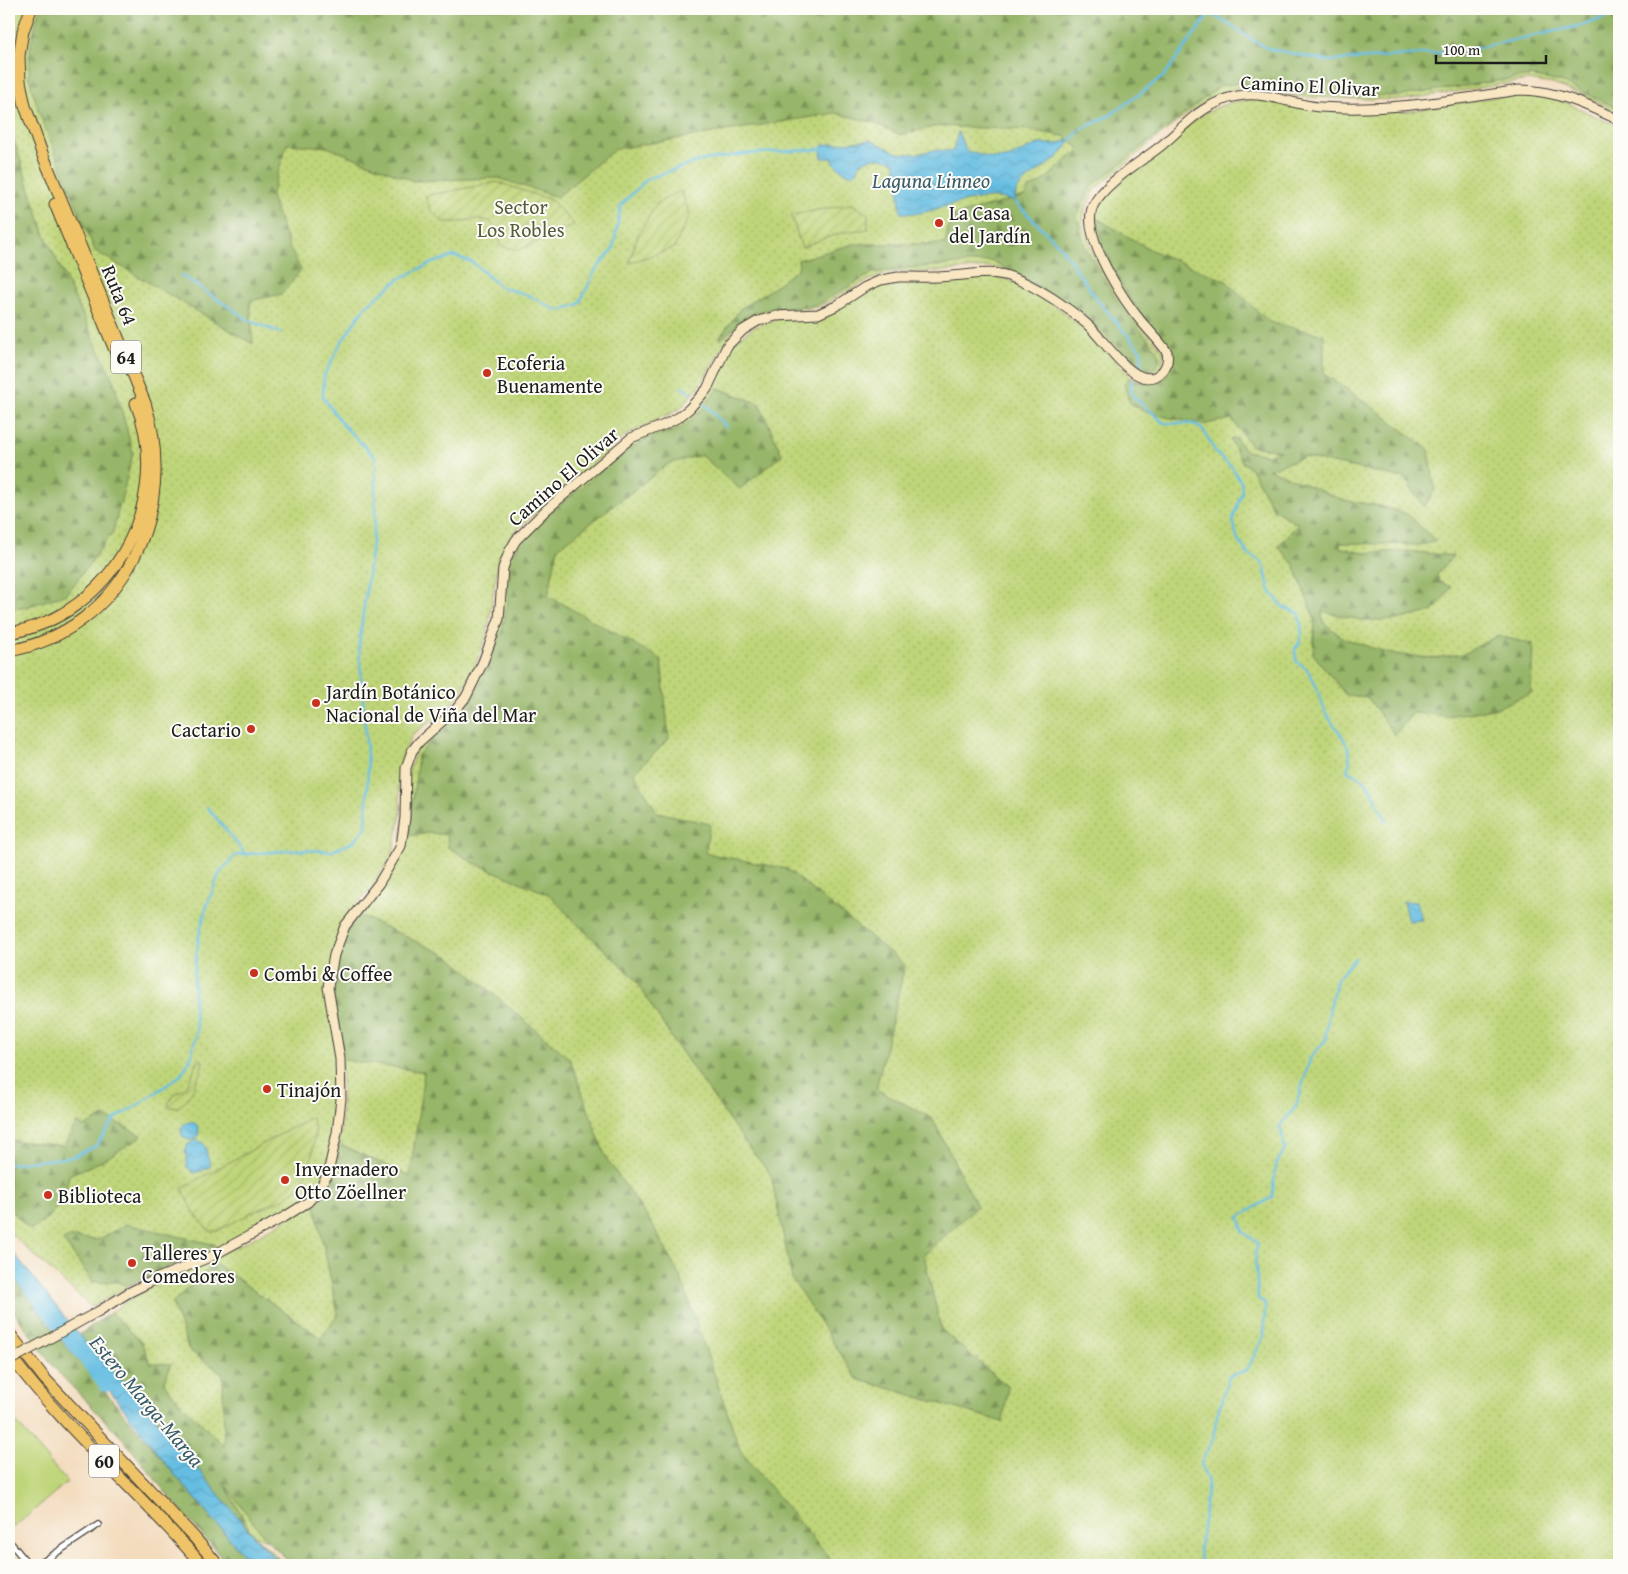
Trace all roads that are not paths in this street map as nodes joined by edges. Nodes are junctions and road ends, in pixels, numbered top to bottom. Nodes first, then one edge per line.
1 (23, 9) edge
2 (31, 9) edge
3 (1619, 120) edge
4 (9, 633) edge
5 (9, 651) edge
6 (9, 1333) edge
7 (9, 1354) edge
8 (9, 1361) edge
9 (98, 1525) dead end
10 (9, 1541) edge
11 (29, 1565) edge
12 (38, 1565) edge
13 (202, 1565) edge
14 (218, 1565) edge

1 - 4 highway, Ruta 64 / 64
2 - 5 highway, Ruta 64 / 64
3 - 8 main road, Camino El Olivar, bridge
6 - 14 highway, 60
7 - 13 highway, 60
9 - 12 street
10 - 11 street

